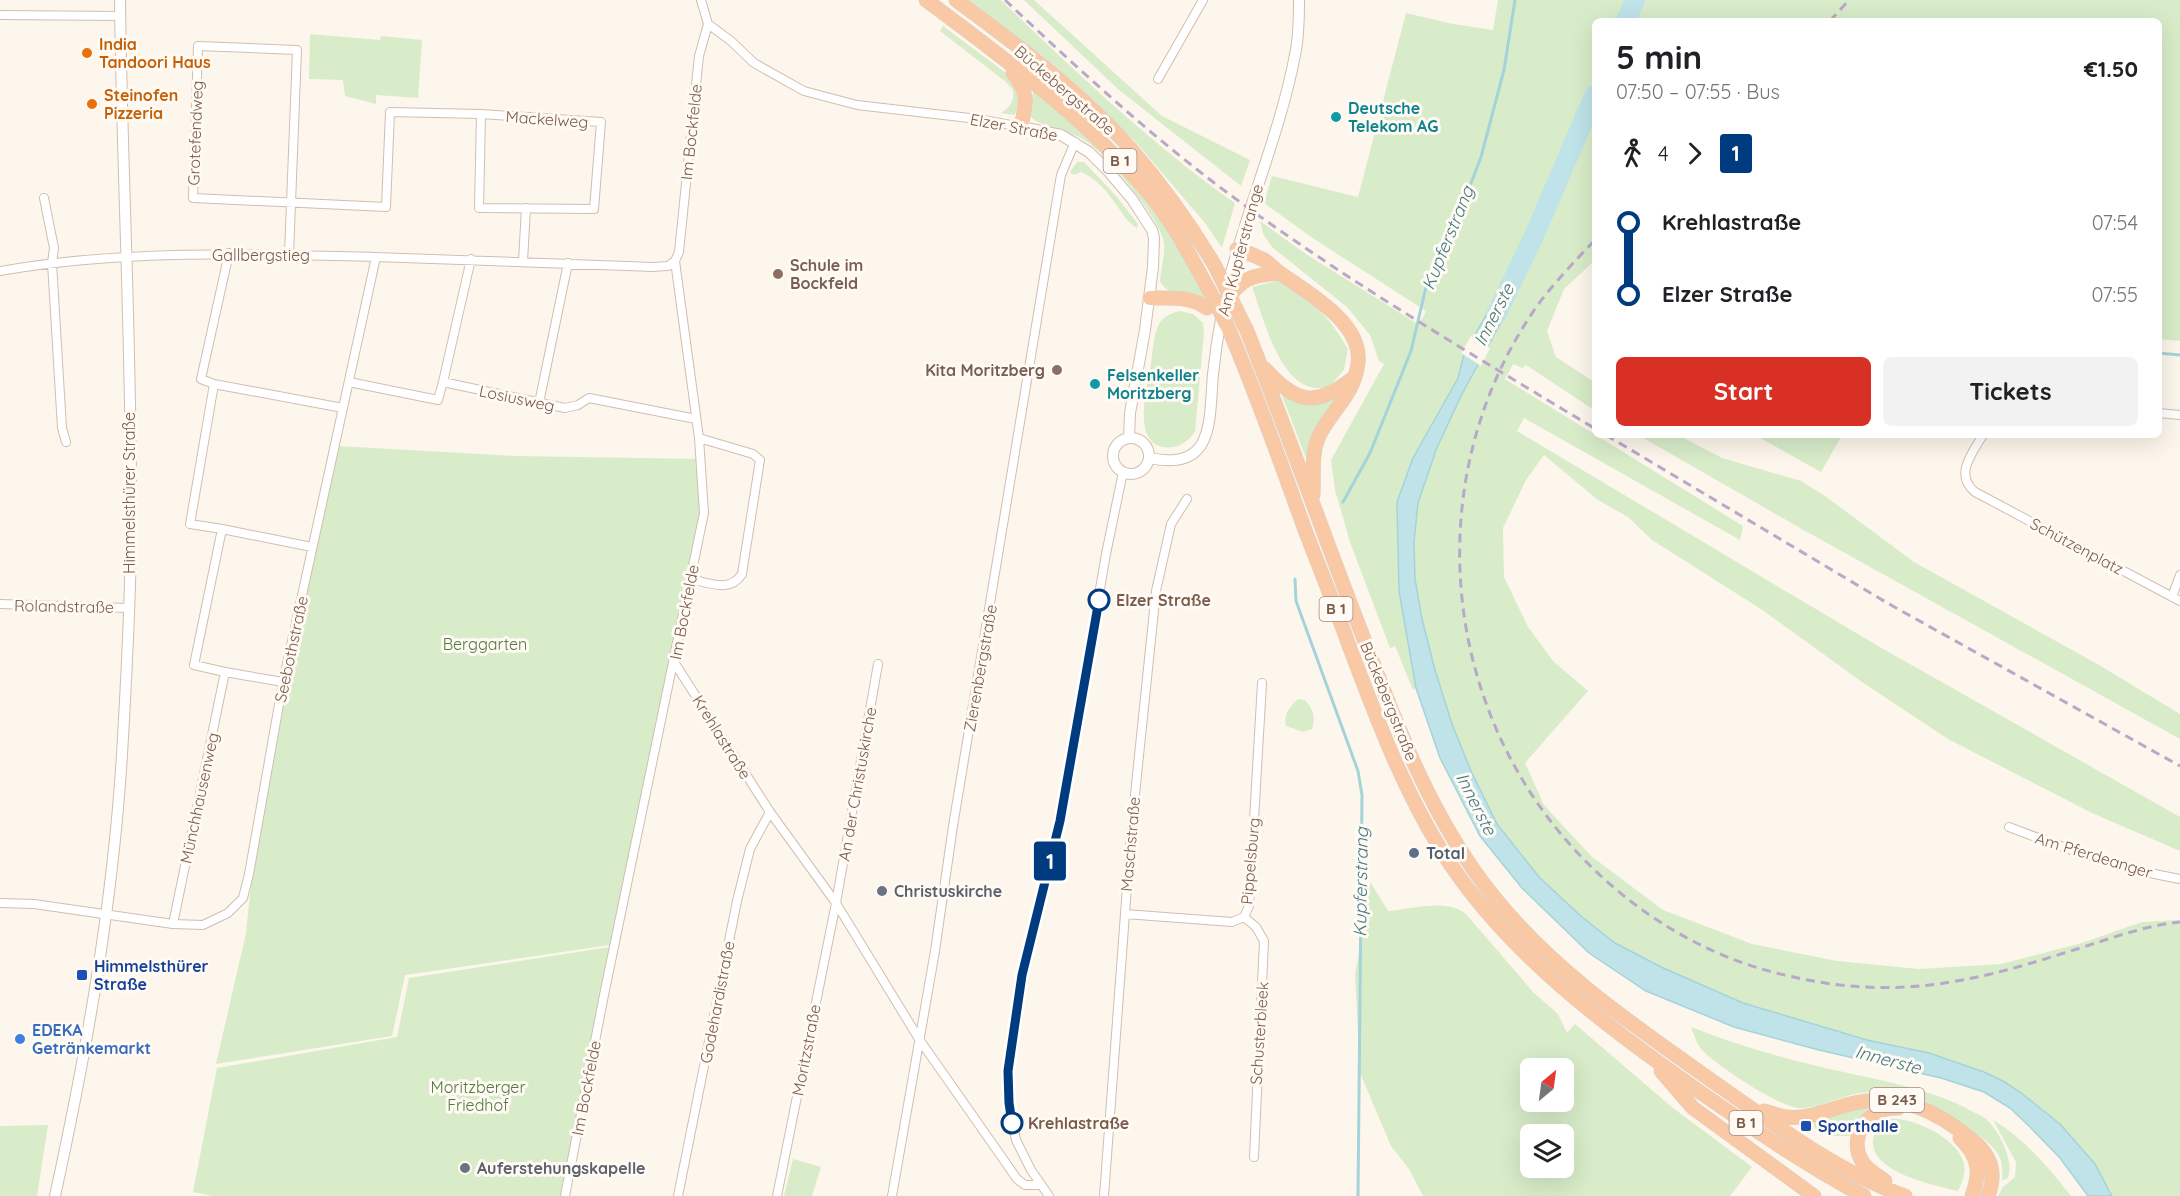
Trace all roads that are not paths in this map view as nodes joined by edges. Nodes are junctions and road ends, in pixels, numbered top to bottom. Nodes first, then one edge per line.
1 (120, 0) edge
2 (700, 0) edge
3 (926, 0) edge
4 (956, 0) edge
5 (1203, 0) edge
6 (1299, 0) edge
7 (0, 15) edge
8 (120, 16) junction
9 (708, 24) junction
10 (1001, 56) junction
11 (1158, 79) dead end
12 (443, 114) joint
13 (480, 114) junction
14 (1021, 127) junction
15 (1075, 142) junction
16 (44, 198) dead end
17 (290, 204) junction
18 (526, 208) junction
19 (1237, 249) junction
20 (229, 254) junction
21 (289, 254) junction
22 (126, 257) junction
23 (376, 257) junction
24 (471, 259) junction
25 (523, 261) junction
26 (675, 261) junction
27 (52, 263) junction
28 (568, 263) junction
29 (0, 271) edge
30 (1280, 273) junction
31 (1150, 298) junction
32 (1223, 303) junction
33 (1227, 325) junction
34 (1260, 364) junction
35 (1354, 378) junction
36 (349, 382) junction
37 (443, 382) junction
38 (214, 384) junction
39 (539, 403) junction
40 (343, 408) junction
41 (2162, 413) edge
42 (2180, 415) edge
43 (696, 418) junction
44 (699, 438) junction
45 (1129, 438) junction
46 (1981, 438) edge
47 (66, 442) dead end
48 (1149, 458) junction
49 (1123, 472) junction
50 (1187, 499) dead end
51 (1313, 503) junction
52 (222, 529) junction
53 (312, 547) junction
54 (2180, 575) edge
55 (691, 579) junction
56 (2176, 599) edge
57 (0, 604) edge
58 (129, 608) junction
59 (674, 662) junction
60 (878, 664) dead end
61 (225, 672) junction
62 (283, 682) junction
63 (1262, 683) dead end
64 (770, 812) junction
65 (2009, 826) dead end
66 (2180, 879) edge
67 (0, 903) edge
68 (836, 903) junction
69 (1125, 914) junction
70 (106, 915) junction
71 (1244, 917) junction
72 (173, 924) junction
73 (919, 1039) junction
74 (1644, 1052) junction
75 (1750, 1107) junction
76 (1254, 1157) dead end
77 (1040, 1185) junction
78 (1901, 1195) edge
79 (55, 1196) edge
80 (565, 1196) edge
81 (678, 1196) edge
82 (777, 1196) edge
83 (892, 1196) edge
84 (1049, 1196) edge
85 (1104, 1196) edge
86 (1814, 1196) edge
87 (1864, 1196) edge
88 (1972, 1196) edge
89 (1988, 1196) edge

1 - 8 street, Himmelsthürer Straße
2 - 9 street
3 - 10 highway, Bückebergstraße / B 1
4 - 34 highway, Bückebergstraße / B 1, bridge
5 - 11 street
6 - 19 street, Am Kupferstrange
7 - 8 street
8 - 22 street, Himmelsthürer Straße
9 - 14 street, Elzer Straße
9 - 26 street, Im Bockfelde
10 - 14 highway
10 - 33 highway, Bückebergstraße / B 1, bridge
12 - 13 street, Mackelweg
12 - 17 street, Grotefendweg
13 - 18 street, Mackelweg
13 - 18 street, Mackelweg
14 - 15 street, Elzer Straße
15 - 31 street, Elzer Straße
15 - 73 street, Zierenbergstraße
16 - 27 street
17 - 17 street, Grotefendweg
17 - 21 street, Grotefendweg
18 - 25 street
19 - 30 highway
19 - 32 street, Am Kupferstrange
20 - 21 street, Gallbergstieg
20 - 22 street, Gallbergstieg
20 - 38 street
21 - 23 street, Gallbergstieg
22 - 27 street, Gallbergstieg
22 - 58 street, Himmelsthürer Straße
23 - 24 street, Gallbergstieg
23 - 36 street, Seebothstraße
24 - 25 street, Gallbergstieg
24 - 37 street
25 - 28 street, Gallbergstieg
26 - 28 street, Gallbergstieg
26 - 43 street, Im Bockfelde
27 - 29 street, Gallbergstieg
27 - 47 street
28 - 39 street
30 - 32 highway
30 - 35 highway
31 - 33 highway
31 - 45 street, Elzer Straße
32 - 48 street, Am Kupferstrange
33 - 74 highway, Bückebergstraße / B 1
34 - 35 highway
34 - 51 highway, Bückebergstraße / B 1
35 - 51 highway
36 - 37 street
36 - 40 street, Seebothstraße
37 - 39 street, Losiusweg
38 - 40 street
38 - 52 street
39 - 43 street, Losiusweg
40 - 53 street, Seebothstraße
41 - 42 street
43 - 44 street, Im Bockfelde
44 - 55 street, Im Bockfelde
44 - 55 street
45 - 48 street
45 - 49 street, Elzer Straße
46 - 56 street, Schützenplatz
48 - 49 street
49 - 77 street, Elzer Straße
50 - 69 street, Maschstraße
51 - 75 highway, Bückebergstraße / B 1
52 - 53 street
52 - 61 street
53 - 62 street, Seebothstraße
54 - 56 street
55 - 59 street, Im Bockfelde
57 - 58 street, Rolandstraße
58 - 70 street, Himmelsthürer Straße
59 - 64 street, Krehlastraße
59 - 80 street, Im Bockfelde
60 - 68 street, An der Christuskirche
61 - 62 street
61 - 72 street, Münchhausenweg
62 - 72 street, Seebothstraße
63 - 71 street, Pippelsburg
64 - 68 street, Krehlastraße
64 - 81 street, Godehardistraße
65 - 66 street, Am Pferdeanger
67 - 70 street, Seebothstraße
68 - 73 street, Krehlastraße
68 - 82 street, Moritzstraße
69 - 71 street, Pippelsburg
69 - 85 street, Maschstraße
70 - 72 street, Seebothstraße
70 - 79 street, Himmelsthürer Straße
71 - 76 street, Schusterbleek
73 - 77 street, Krehlastraße
73 - 83 street, Zierenbergstraße
74 - 86 highway
74 - 87 highway, Bückebergstraße / B 1
75 - 78 highway, Bückebergstraße / B 1
75 - 89 highway, B 243
77 - 84 street, Elzer Straße
78 - 88 highway

